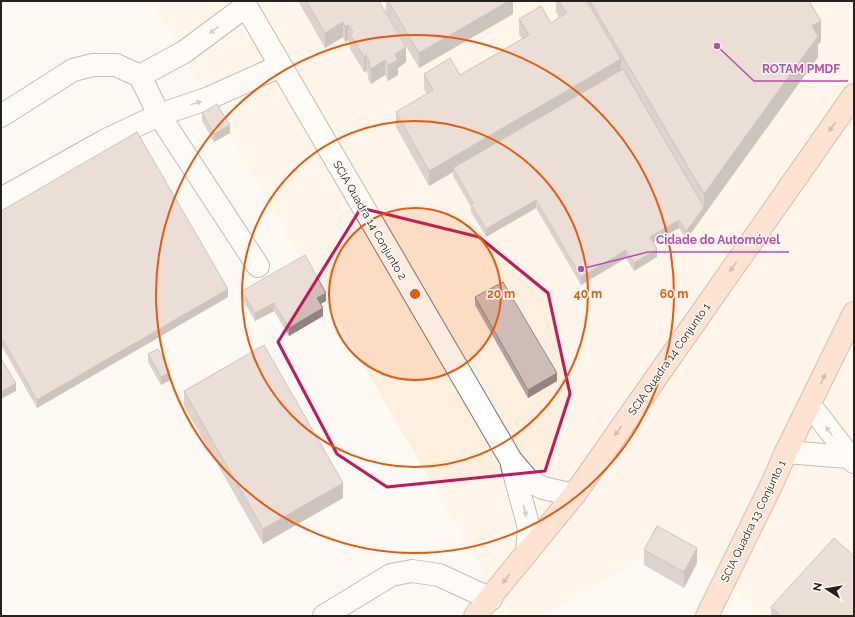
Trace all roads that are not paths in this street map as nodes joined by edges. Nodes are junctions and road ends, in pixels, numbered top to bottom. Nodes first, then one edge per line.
1 (244, 4) edge
2 (280, 66) junction
3 (140, 76) junction
4 (854, 95) edge
5 (159, 115) junction
6 (1, 116) edge
7 (1, 199) edge
8 (258, 266) dead end
9 (854, 313) edge
10 (810, 405) junction
11 (786, 452) junction
12 (851, 459) edge
13 (511, 460) junction
14 (574, 495) junction
15 (527, 553) junction
16 (490, 599) junction
17 (324, 616) edge
18 (475, 616) edge
19 (707, 616) edge

1 - 2 street, SCIA Quadra 14 Conjunto 2
1 -> 3 street
5 -> 2 street
2 - 13 street, SCIA Quadra 14 Conjunto 2
3 - 5 street
3 - 6 street
4 -> 14 main road, SCIA Quadra 14 Conjunto 1
5 - 7 street
5 - 8 street
10 -> 9 main road, SCIA Quadra 13 Conjunto 1
10 - 11 main road, SCIA Quadra 13 Conjunto 1
12 -> 10 street
11 - 12 street
11 - 19 main road, SCIA Quadra 13 Conjunto 1
13 - 14 street
13 -> 15 street
14 - 15 main road, SCIA Quadra 14 Conjunto 1
15 -> 16 main road, SCIA Quadra 14 Conjunto 1
16 - 17 street
16 - 18 main road, SCIA Quadra 14 Conjunto 1

